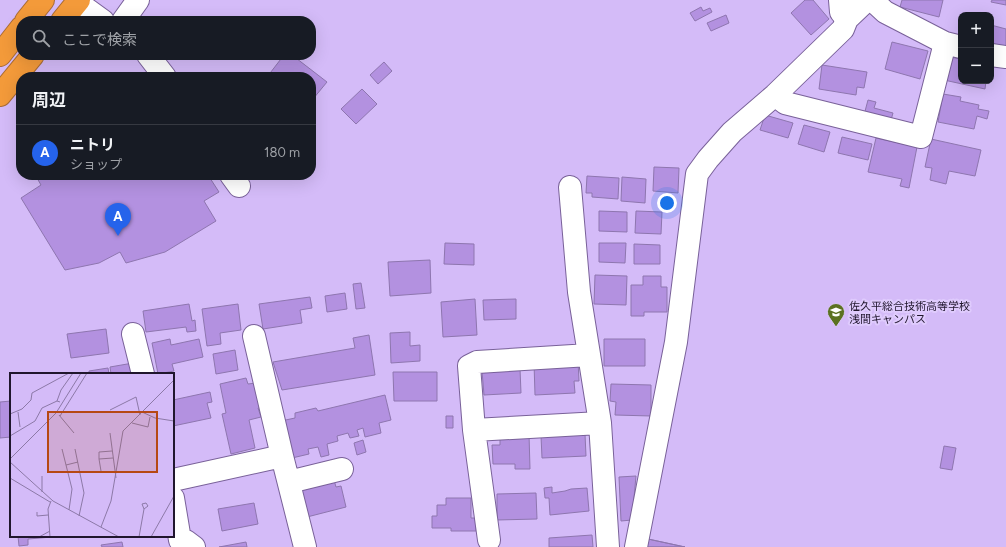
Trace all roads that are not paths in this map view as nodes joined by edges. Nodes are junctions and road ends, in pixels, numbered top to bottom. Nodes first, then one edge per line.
1 (43, 0) edge
2 (138, 0) edge
3 (867, 0) edge
4 (872, 0) edge
5 (78, 1) edge
6 (844, 10) edge
7 (30, 16) edge
8 (66, 16) edge
9 (97, 16) edge
10 (127, 16) edge
11 (16, 34) edge
12 (953, 45) edge
13 (0, 55) edge
14 (994, 55) edge
15 (1006, 57) edge
16 (29, 60) edge
17 (152, 60) edge
18 (19, 72) edge
19 (161, 72) edge
20 (16, 76) edge
21 (0, 95) edge
22 (775, 95) junction
23 (570, 187) dead end
24 (133, 334) dead end
25 (254, 336) dead end
26 (589, 355) junction
27 (143, 373) edge
28 (600, 423) junction
29 (474, 430) junction
30 (282, 456) junction
31 (342, 469) dead end
32 (174, 480) edge
33 (289, 482) junction
34 (174, 504) edge
35 (489, 540) dead end
36 (194, 547) edge
37 (305, 547) edge
38 (608, 547) edge
39 (636, 547) edge

1 - 7 highway
2 - 10 street
3 - 6 street
4 - 12 street
5 - 8 highway
5 - 9 street
6 - 22 street
11 - 13 highway
12 - 22 street
14 - 15 street
16 - 18 highway
17 - 19 street
20 - 21 highway
22 - 39 street
23 - 26 street
24 - 27 street
25 - 30 street
26 - 28 street
26 - 29 street
28 - 29 street
28 - 38 street
29 - 35 street
30 - 32 street
30 - 33 street
31 - 33 street
33 - 37 street
34 - 36 street

